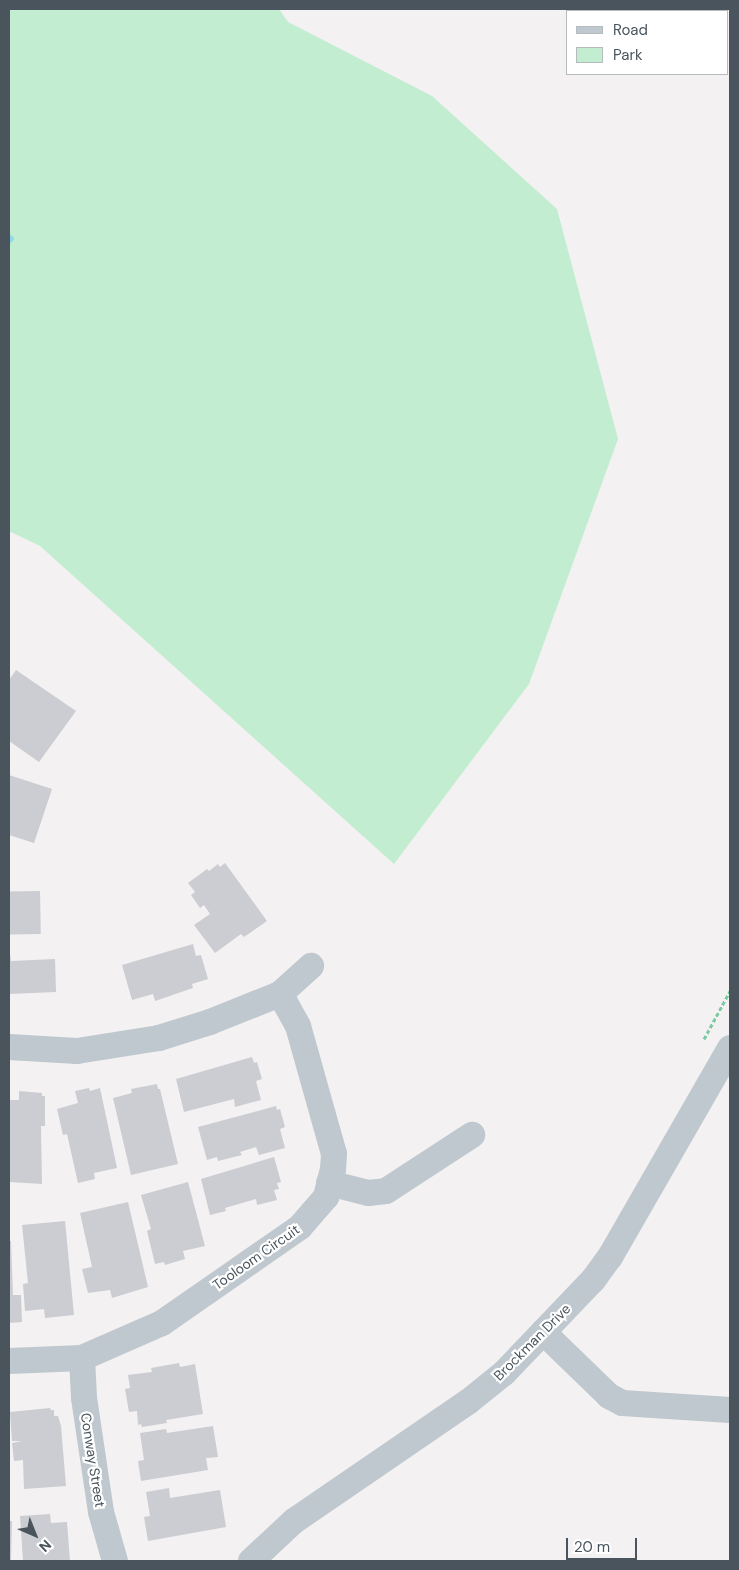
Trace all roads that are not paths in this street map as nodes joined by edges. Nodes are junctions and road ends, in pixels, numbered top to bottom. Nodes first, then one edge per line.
1 (311, 966) dead end
2 (280, 994) junction
3 (9, 1047) edge
4 (730, 1048) edge
5 (472, 1135) dead end
6 (329, 1183) junction
7 (544, 1332) junction
8 (82, 1358) junction
9 (9, 1361) edge
10 (730, 1410) edge
11 (115, 1561) edge
12 (251, 1561) edge

1 - 2 street
2 - 3 street
2 - 6 street, Tooloom Circuit
4 - 7 street, Brockman Drive
5 - 6 street
6 - 8 street, Tooloom Circuit
7 - 10 street
7 - 12 street, Brockman Drive
8 - 9 street, Tooloom Circuit
8 - 11 street, Conway Street

